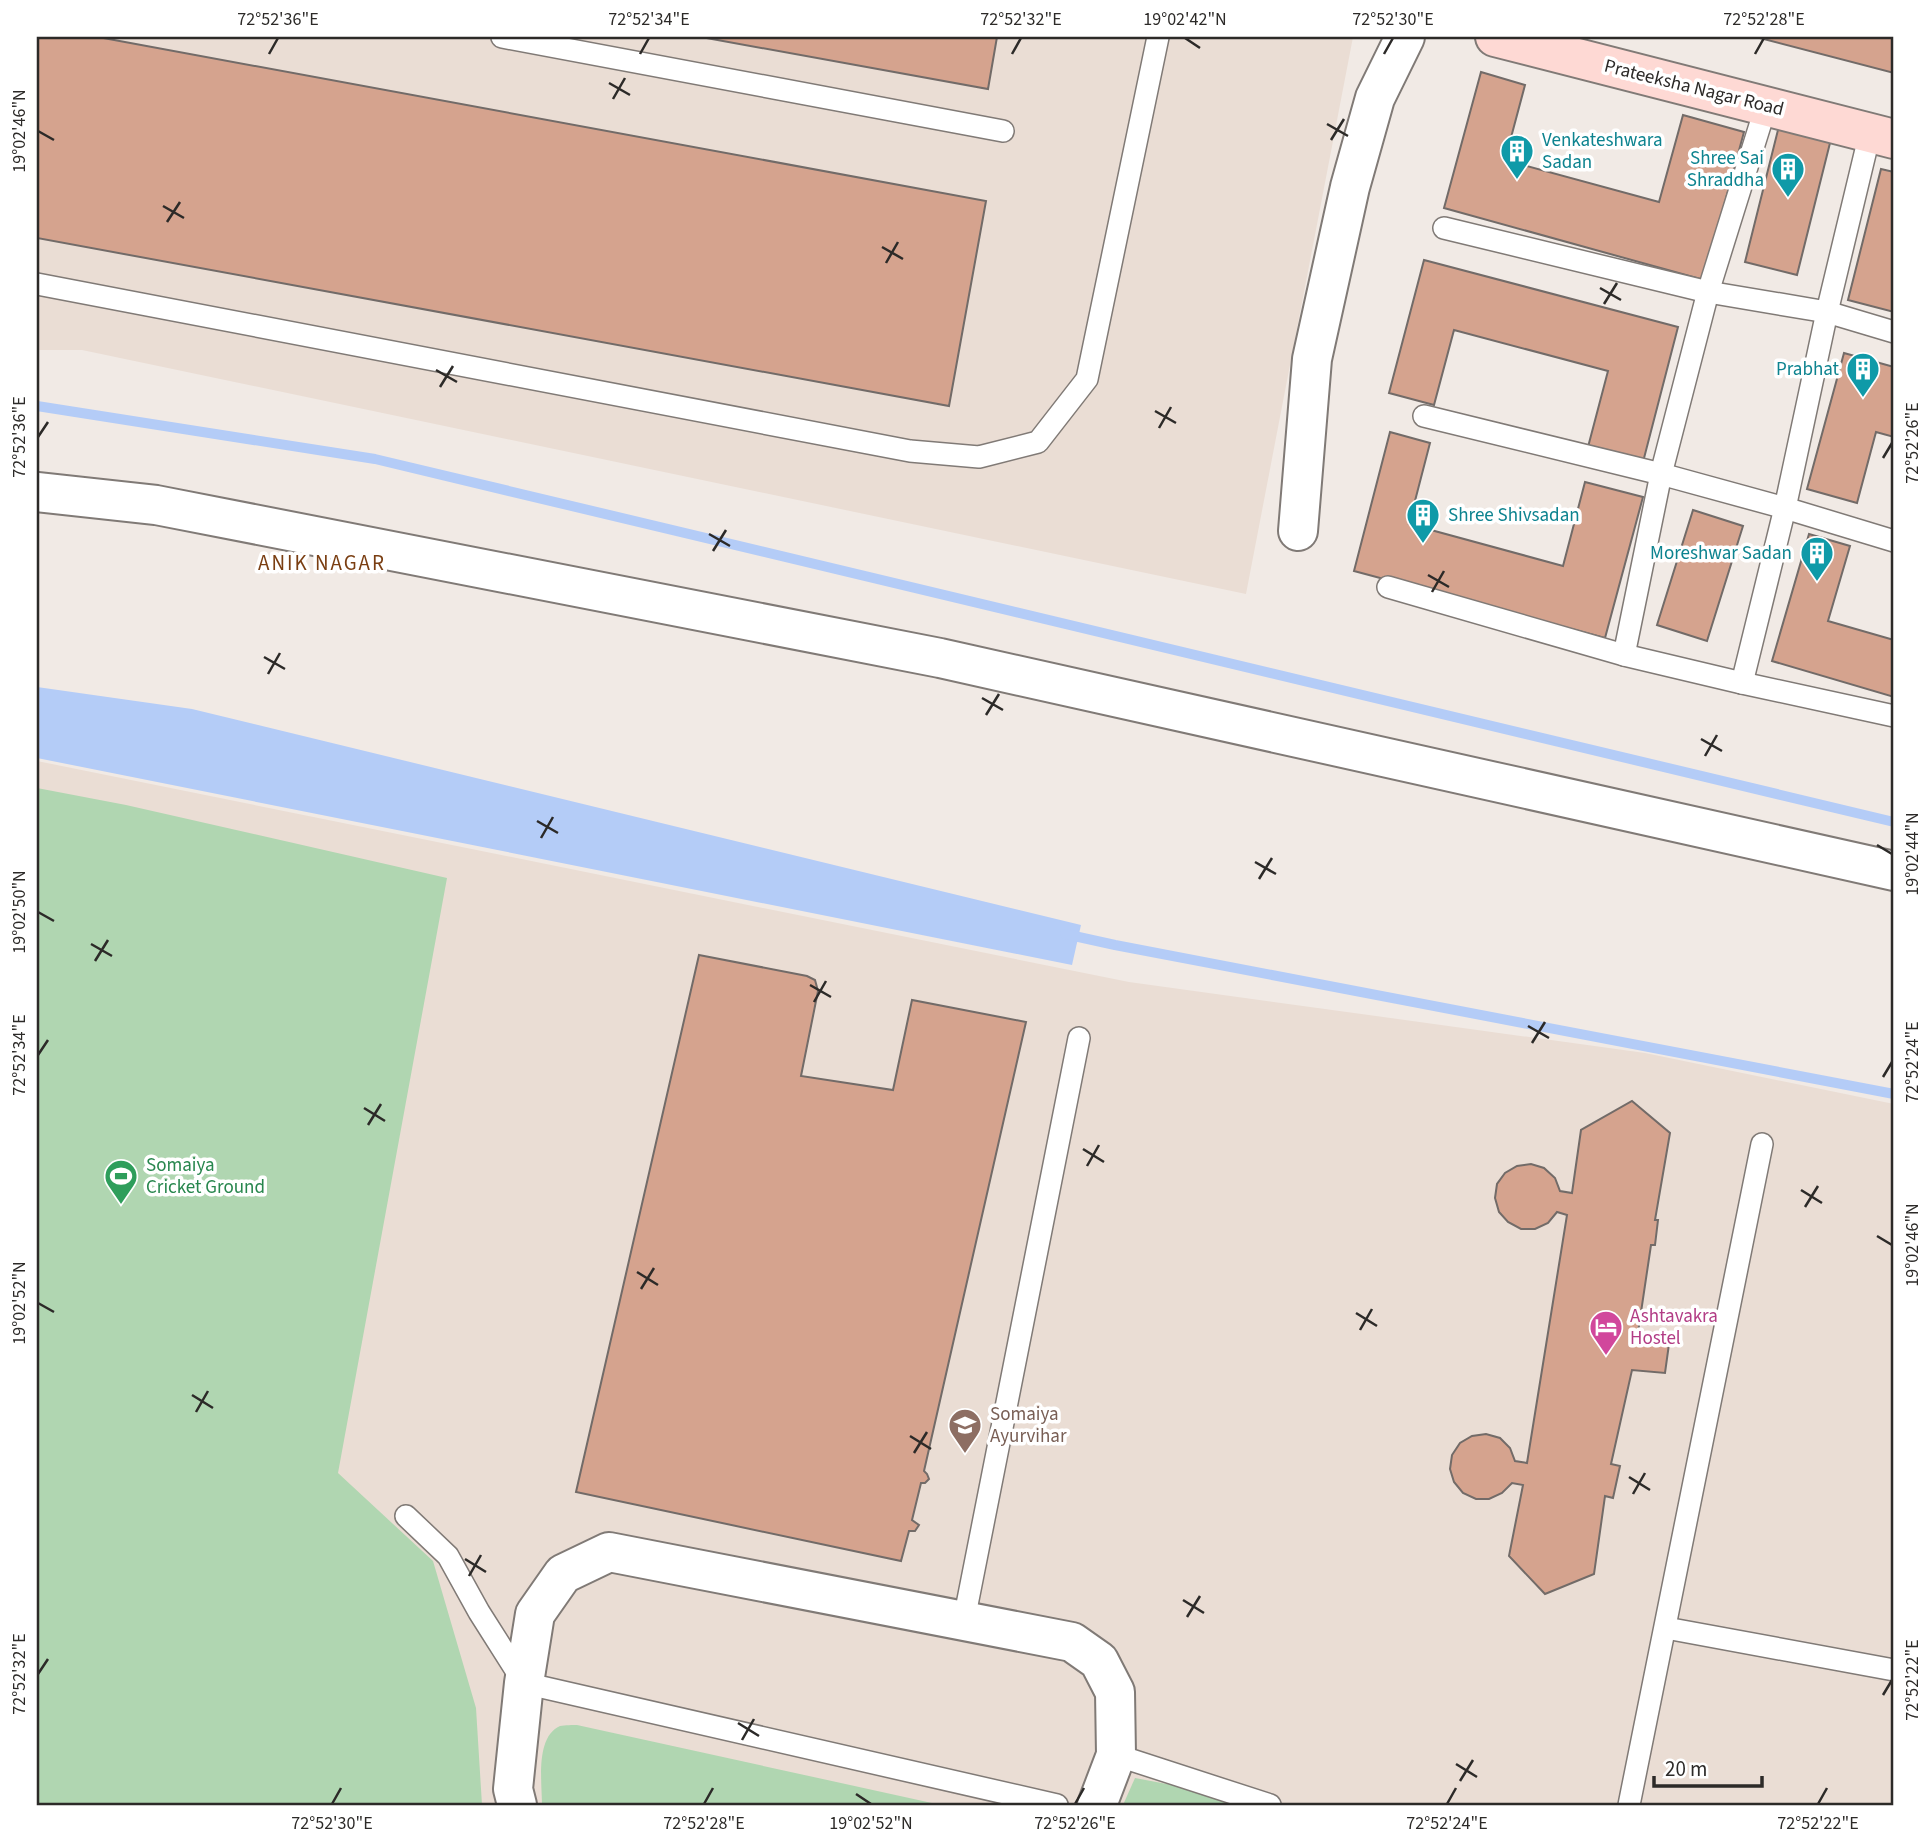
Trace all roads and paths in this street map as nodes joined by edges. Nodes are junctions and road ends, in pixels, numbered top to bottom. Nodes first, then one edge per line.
1 (502, 37) edge
2 (1158, 37) edge
3 (1405, 37) edge
4 (1494, 37) edge
5 (1766, 106) junction
6 (1003, 131) dead end
7 (1882, 136) edge
8 (1444, 228) dead end
9 (37, 284) edge
10 (1708, 292) junction
11 (1827, 312) junction
12 (1894, 332) edge
13 (1424, 416) dead end
14 (1661, 474) junction
15 (37, 492) edge
16 (1785, 508) junction
17 (1298, 531) dead end
18 (1894, 541) edge
19 (1388, 587) dead end
20 (1624, 655) junction
21 (1742, 683) junction
22 (1894, 716) edge
23 (1894, 871) edge
24 (1079, 1038) dead end
25 (1762, 1144) dead end
26 (406, 1516) dead end
27 (964, 1620) junction
28 (1666, 1628) junction
29 (1894, 1670) edge
30 (524, 1683) junction
31 (1116, 1755) junction
32 (517, 1805) edge
33 (1057, 1805) edge
34 (1097, 1805) edge
35 (1270, 1805) edge
36 (1629, 1805) edge

1 - 6 lane
2 - 9 lane
3 - 17 street
4 - 5 street, Prateeksha Nagar Road
5 - 7 street, Prateeksha Nagar Road
5 - 10 lane
7 - 11 lane
8 - 10 lane
10 - 11 lane
10 - 14 lane
11 - 12 lane
11 - 16 lane
13 - 14 lane
14 - 16 lane
14 - 20 lane
15 - 23 street
16 - 18 lane
16 - 21 lane
19 - 20 lane
20 - 21 lane
21 - 22 lane
24 - 27 lane
25 - 28 lane
26 - 30 lane
27 - 30 street
27 - 31 street
28 - 29 lane
28 - 36 lane
30 - 32 street
30 - 33 lane
31 - 34 street
31 - 35 lane

